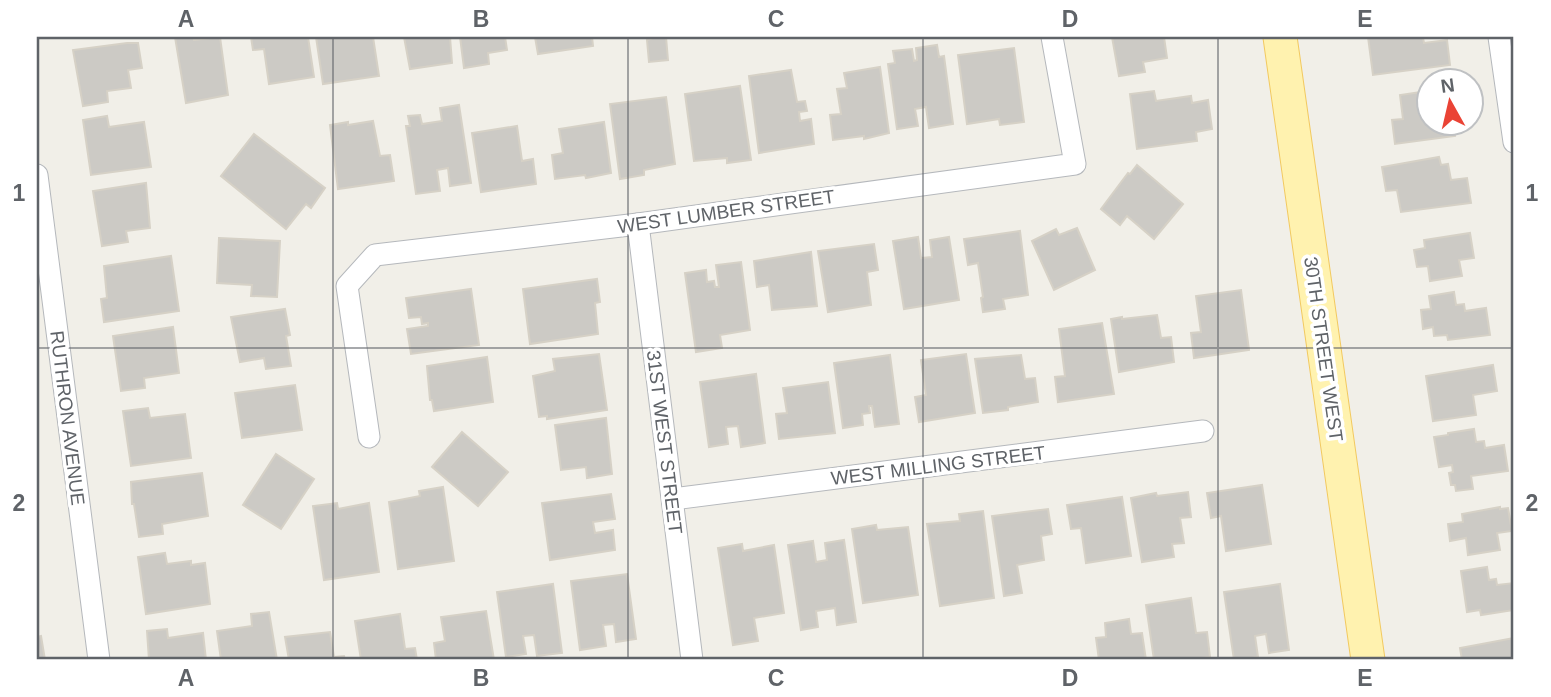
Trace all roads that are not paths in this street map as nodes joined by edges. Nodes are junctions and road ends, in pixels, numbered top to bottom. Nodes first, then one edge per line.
1 (1052, 37) edge
2 (1280, 37) edge
3 (1499, 37) edge
4 (1511, 99) edge
5 (1514, 142) edge
6 (37, 175) edge
7 (638, 224) junction
8 (1203, 431) dead end
9 (369, 437) dead end
10 (673, 499) junction
11 (99, 660) edge
12 (692, 660) edge
13 (1368, 660) edge

1 - 7 street, WEST LUMBER STREET
2 - 13 main road, 30TH STREET WEST
3 - 4 street
4 - 5 street
6 - 11 street, RUTHRON AVENUE
7 - 9 street, WEST LUMBER STREET
7 - 10 street, 31ST WEST STREET
8 - 10 street, WEST MILLING STREET
10 - 12 street, 31ST WEST STREET

